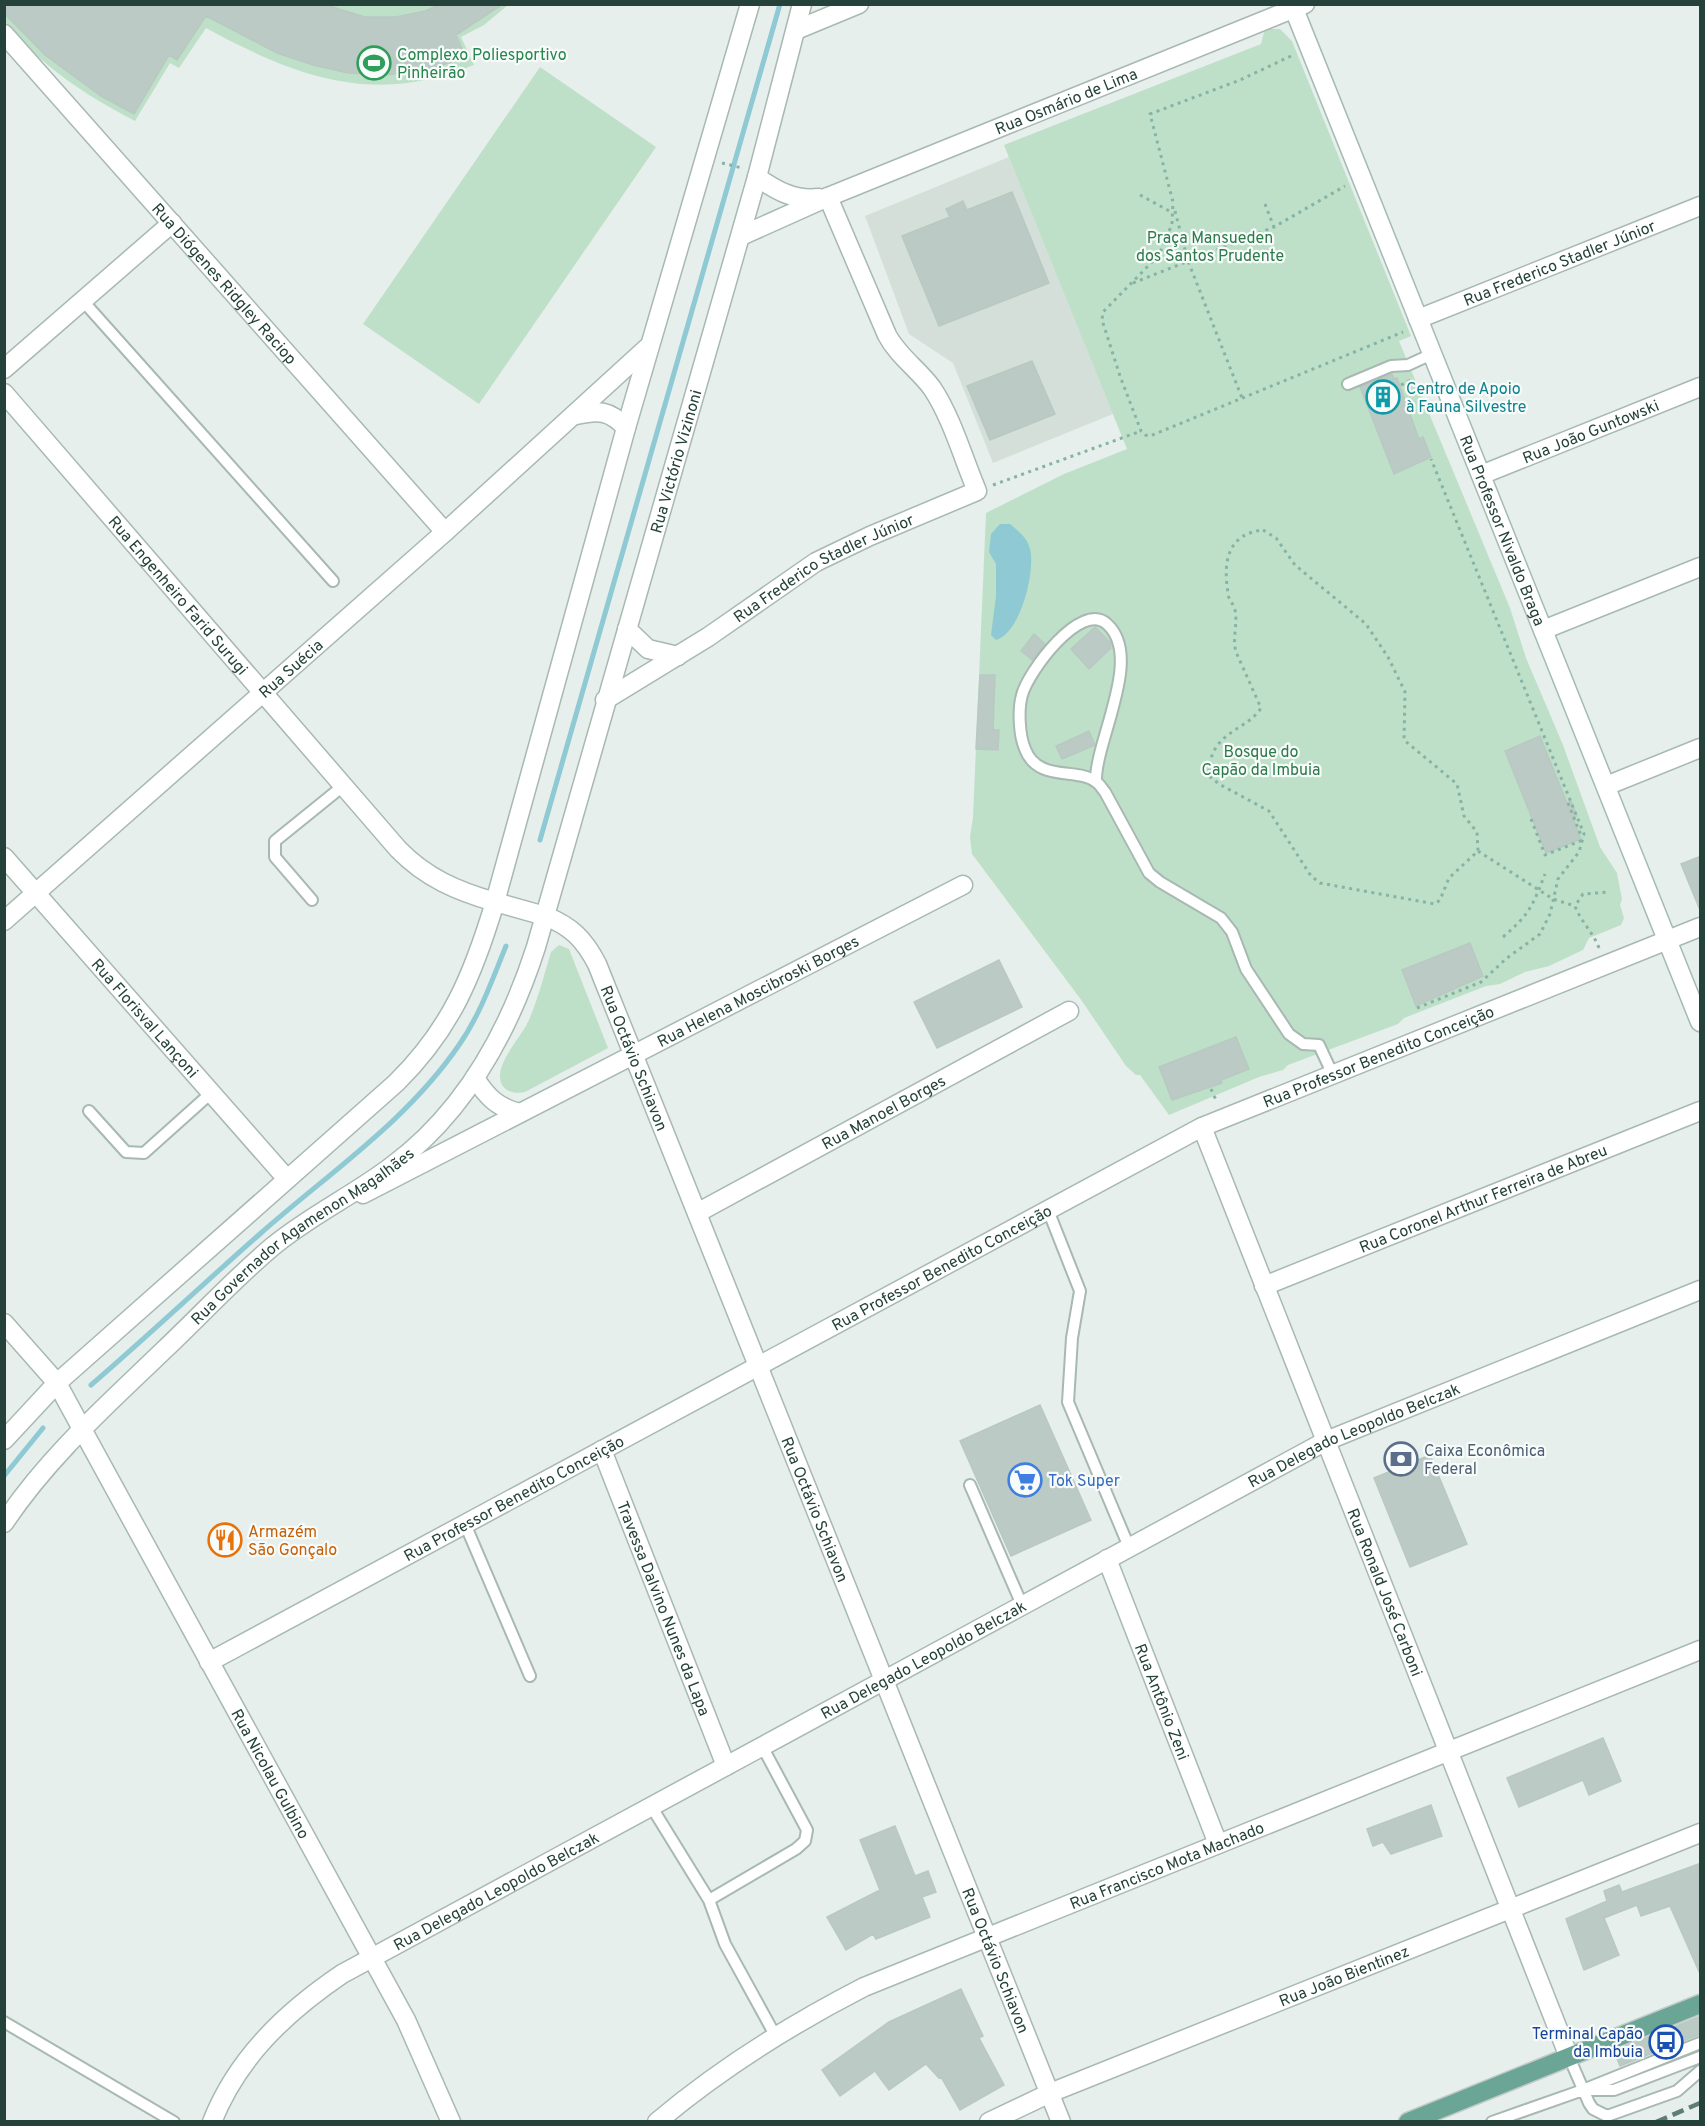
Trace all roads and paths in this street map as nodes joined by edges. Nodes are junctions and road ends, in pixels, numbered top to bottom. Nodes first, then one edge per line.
1 (750, 4) edge
2 (802, 4) edge
3 (859, 4) edge
4 (1297, 6) edge
5 (796, 30) junction
6 (4, 34) edge
7 (1291, 56) dead end
8 (714, 162) dead end
9 (754, 174) junction
10 (1346, 185) dead end
11 (1140, 195) dead end
12 (828, 197) junction
13 (1173, 202) junction
14 (1265, 204) dead end
15 (1701, 206) edge
16 (1173, 213) junction
17 (172, 223) junction
18 (1274, 227) junction
19 (741, 236) junction
20 (1188, 261) junction
21 (1131, 284) junction
22 (83, 301) junction
23 (1418, 319) junction
24 (1403, 332) dead end
25 (649, 345) junction
26 (1432, 354) junction
27 (4, 369) edge
28 (1348, 384) dead end
29 (1701, 387) edge
30 (4, 393) edge
31 (1242, 398) junction
32 (576, 415) junction
33 (626, 428) junction
34 (1142, 431) junction
35 (1431, 459) dead end
36 (1481, 475) junction
37 (977, 491) junction
38 (446, 532) junction
39 (1701, 567) edge
40 (333, 581) dead end
41 (627, 629) junction
42 (1543, 630) junction
43 (678, 656) junction
44 (261, 692) junction
45 (605, 700) junction
46 (1701, 748) edge
47 (1096, 781) junction
48 (343, 786) junction
49 (1606, 786) junction
50 (1568, 803) dead end
51 (1531, 819) dead end
52 (1583, 840) junction
53 (1478, 850) junction
54 (4, 857) edge
55 (1545, 874) dead end
56 (963, 885) dead end
57 (1539, 890) junction
58 (1610, 892) dead end
59 (36, 893) junction
60 (1553, 899) junction
61 (312, 900) dead end
62 (495, 902) junction
63 (1575, 906) junction
64 (545, 916) junction
65 (4, 921) edge
66 (1701, 927) edge
67 (1503, 937) dead end
68 (1668, 940) junction
69 (1600, 950) dead end
70 (1417, 1008) dead end
71 (1069, 1011) dead end
72 (1701, 1022) edge
73 (633, 1055) junction
74 (1333, 1075) junction
75 (475, 1078) junction
76 (1211, 1089) dead end
77 (211, 1093) junction
78 (1216, 1100) dead end
79 (89, 1111) dead end
80 (1701, 1111) edge
81 (520, 1113) junction
82 (1202, 1127) junction
83 (287, 1179) junction
84 (1048, 1210) junction
85 (697, 1213) junction
86 (303, 1225) junction
87 (1264, 1286) junction
88 (1701, 1290) edge
89 (4, 1323) edge
90 (758, 1366) junction
91 (57, 1383) junction
92 (82, 1429) junction
93 (4, 1440) edge
94 (1326, 1441) junction
95 (602, 1450) junction
96 (970, 1485) dead end
97 (4, 1522) edge
98 (465, 1524) junction
99 (1130, 1547) junction
100 (1107, 1559) junction
101 (1022, 1605) junction
102 (1701, 1650) edge
103 (209, 1662) junction
104 (530, 1676) dead end
105 (884, 1680) junction
106 (762, 1746) junction
107 (1449, 1751) junction
108 (726, 1766) junction
109 (651, 1806) junction
110 (1701, 1833) edge
111 (1218, 1844) junction
112 (709, 1900) junction
113 (1511, 1909) junction
114 (986, 1937) junction
115 (372, 1958) junction
116 (1701, 2004) edge
117 (4, 2022) edge
118 (775, 2035) junction
119 (1701, 2043) edge
120 (1569, 2056) junction
121 (1701, 2057) edge
122 (1701, 2072) edge
123 (1583, 2090) junction
124 (1050, 2093) junction
125 (174, 2121) edge
126 (212, 2121) edge
127 (451, 2121) edge
128 (657, 2121) edge
129 (989, 2121) edge
130 (1061, 2121) edge
131 (1408, 2121) edge
132 (1492, 2121) edge

1 - 25 street
2 - 5 street, Rua Victório Vizinoni
3 - 5 street
4 - 12 street, Rua Osmário de Lima
4 - 23 street, Rua Professor Nivaldo Braga
5 - 9 street, Rua Victório Vizinoni
6 - 17 street, Rua Diógenes Ridgley Raciop
7 - 13 path
8 - 9 path
9 - 12 street, Rua Osmário de Lima
9 - 19 street, Rua Victório Vizinoni
10 - 18 path
11 - 16 path
12 - 19 street, Rua Osmário de Lima
12 - 37 street
13 - 16 path
13 - 20 path
14 - 18 path
15 - 23 street, Rua Frederico Stadler Júnior
16 - 21 path
17 - 22 street
17 - 38 street, Rua Diógenes Ridgley Raciop
18 - 20 path
19 - 41 street, Rua Victório Vizinoni
20 - 21 path
20 - 31 path
21 - 34 path
22 - 27 street
22 - 40 lane
23 - 26 street, Rua Professor Nivaldo Braga
24 - 31 path
25 - 32 street, Rua Suécia
25 - 33 street
26 - 28 lane
26 - 36 street, Rua Professor Nivaldo Braga
29 - 36 street, Rua João Guntowski
30 - 44 street, Rua Engenheiro Farid Surugi
31 - 34 path
32 - 33 street
32 - 38 street, Rua Suécia
33 - 62 street
34 - 37 path
35 - 52 path
36 - 42 street, Rua Professor Nivaldo Braga
37 - 43 street, Rua Frederico Stadler Júnior
38 - 44 street, Rua Suécia
39 - 42 street
41 - 43 street
41 - 45 street, Rua Victório Vizinoni
42 - 49 street, Rua Professor Nivaldo Braga
43 - 45 street, Rua Frederico Stadler Júnior
44 - 48 street, Rua Engenheiro Farid Surugi
44 - 59 street, Rua Suécia
45 - 64 street, Rua Victório Vizinoni
46 - 49 street
47 - 47 lane
47 - 74 lane
48 - 61 lane
48 - 62 street, Rua Engenheiro Farid Surugi
49 - 68 street, Rua Professor Nivaldo Braga
50 - 52 path
51 - 52 path
52 - 60 path
53 - 53 path
53 - 57 path
54 - 59 street, Rua Florisval Lançoni
55 - 57 path
56 - 73 street, Rua Helena Moscibroski Borges
57 - 60 path
57 - 67 path
58 - 63 path
59 - 65 street, Rua Suécia
59 - 77 street, Rua Florisval Lançoni
60 - 63 path
60 - 70 path
62 - 64 street, Rua Octávio Schiavon
62 - 83 street
63 - 69 path
64 - 73 street, Rua Octávio Schiavon
64 - 75 street, Rua Governador Agamenon Magalhães
66 - 68 street, Rua Professor Benedito Conceição
68 - 72 street, Rua Professor Nivaldo Braga
68 - 74 street, Rua Professor Benedito Conceição
71 - 85 street, Rua Manoel Borges
73 - 81 street, Rua Helena Moscibroski Borges
73 - 85 street, Rua Octávio Schiavon
74 - 82 street, Rua Professor Benedito Conceição
75 - 81 street
75 - 86 street, Rua Governador Agamenon Magalhães
76 - 78 path
77 - 79 lane
77 - 83 street, Rua Florisval Lançoni
80 - 87 street, Rua Coronel Arthur Ferreira de Abreu
81 - 86 street, Rua Helena Moscibroski Borges
82 - 84 street, Rua Professor Benedito Conceição
82 - 87 street, Rua Ronald José Carboni
83 - 91 street
84 - 90 street, Rua Professor Benedito Conceição
84 - 99 lane
85 - 90 street, Rua Octávio Schiavon
86 - 92 street, Rua Governador Agamenon Magalhães
87 - 94 street, Rua Ronald José Carboni
88 - 94 street, Rua Delegado Leopoldo Belczak
89 - 91 street, Rua Nicolau Gulbino
90 - 95 street, Rua Professor Benedito Conceição
90 - 105 street, Rua Octávio Schiavon
91 - 92 street, Rua Nicolau Gulbino
91 - 93 street
92 - 97 street, Rua Governador Agamenon Magalhães
92 - 103 street, Rua Nicolau Gulbino
94 - 99 street, Rua Delegado Leopoldo Belczak
94 - 107 street, Rua Ronald José Carboni
95 - 98 street, Rua Professor Benedito Conceição
95 - 108 street, Travessa Dalvino Nunes da Lapa
96 - 101 lane
98 - 103 street, Rua Professor Benedito Conceição
98 - 104 lane
99 - 100 street, Rua Delegado Leopoldo Belczak
100 - 101 street, Rua Delegado Leopoldo Belczak
100 - 111 street, Rua Antônio Zeni
101 - 105 street, Rua Delegado Leopoldo Belczak
102 - 107 street, Rua Francisco Mota Machado
103 - 115 street, Rua Nicolau Gulbino
105 - 106 street, Rua Delegado Leopoldo Belczak
105 - 114 street, Rua Octávio Schiavon
106 - 108 street, Rua Delegado Leopoldo Belczak
106 - 112 lane
107 - 111 street, Rua Francisco Mota Machado
107 - 113 street, Rua Ronald José Carboni
108 - 109 street, Rua Delegado Leopoldo Belczak
109 - 112 lane
109 - 115 street, Rua Delegado Leopoldo Belczak
110 - 113 street, Rua João Bientinez
111 - 114 street, Rua Francisco Mota Machado
112 - 118 lane
113 - 120 street, Rua Ronald José Carboni
113 - 124 street, Rua João Bientinez
114 - 118 street, Rua Francisco Mota Machado
114 - 124 street, Rua Octávio Schiavon
115 - 126 street, Rua Delegado Leopoldo Belczak
115 - 127 street, Rua Nicolau Gulbino
116 - 120 main road
117 - 125 lane
118 - 128 street, Rua Francisco Mota Machado
119 - 123 lane
120 - 123 lane
120 - 131 main road
121 - 123 lane
122 - 123 lane
123 - 132 lane
124 - 129 street, Rua João Bientinez
124 - 130 street, Rua Octávio Schiavon

